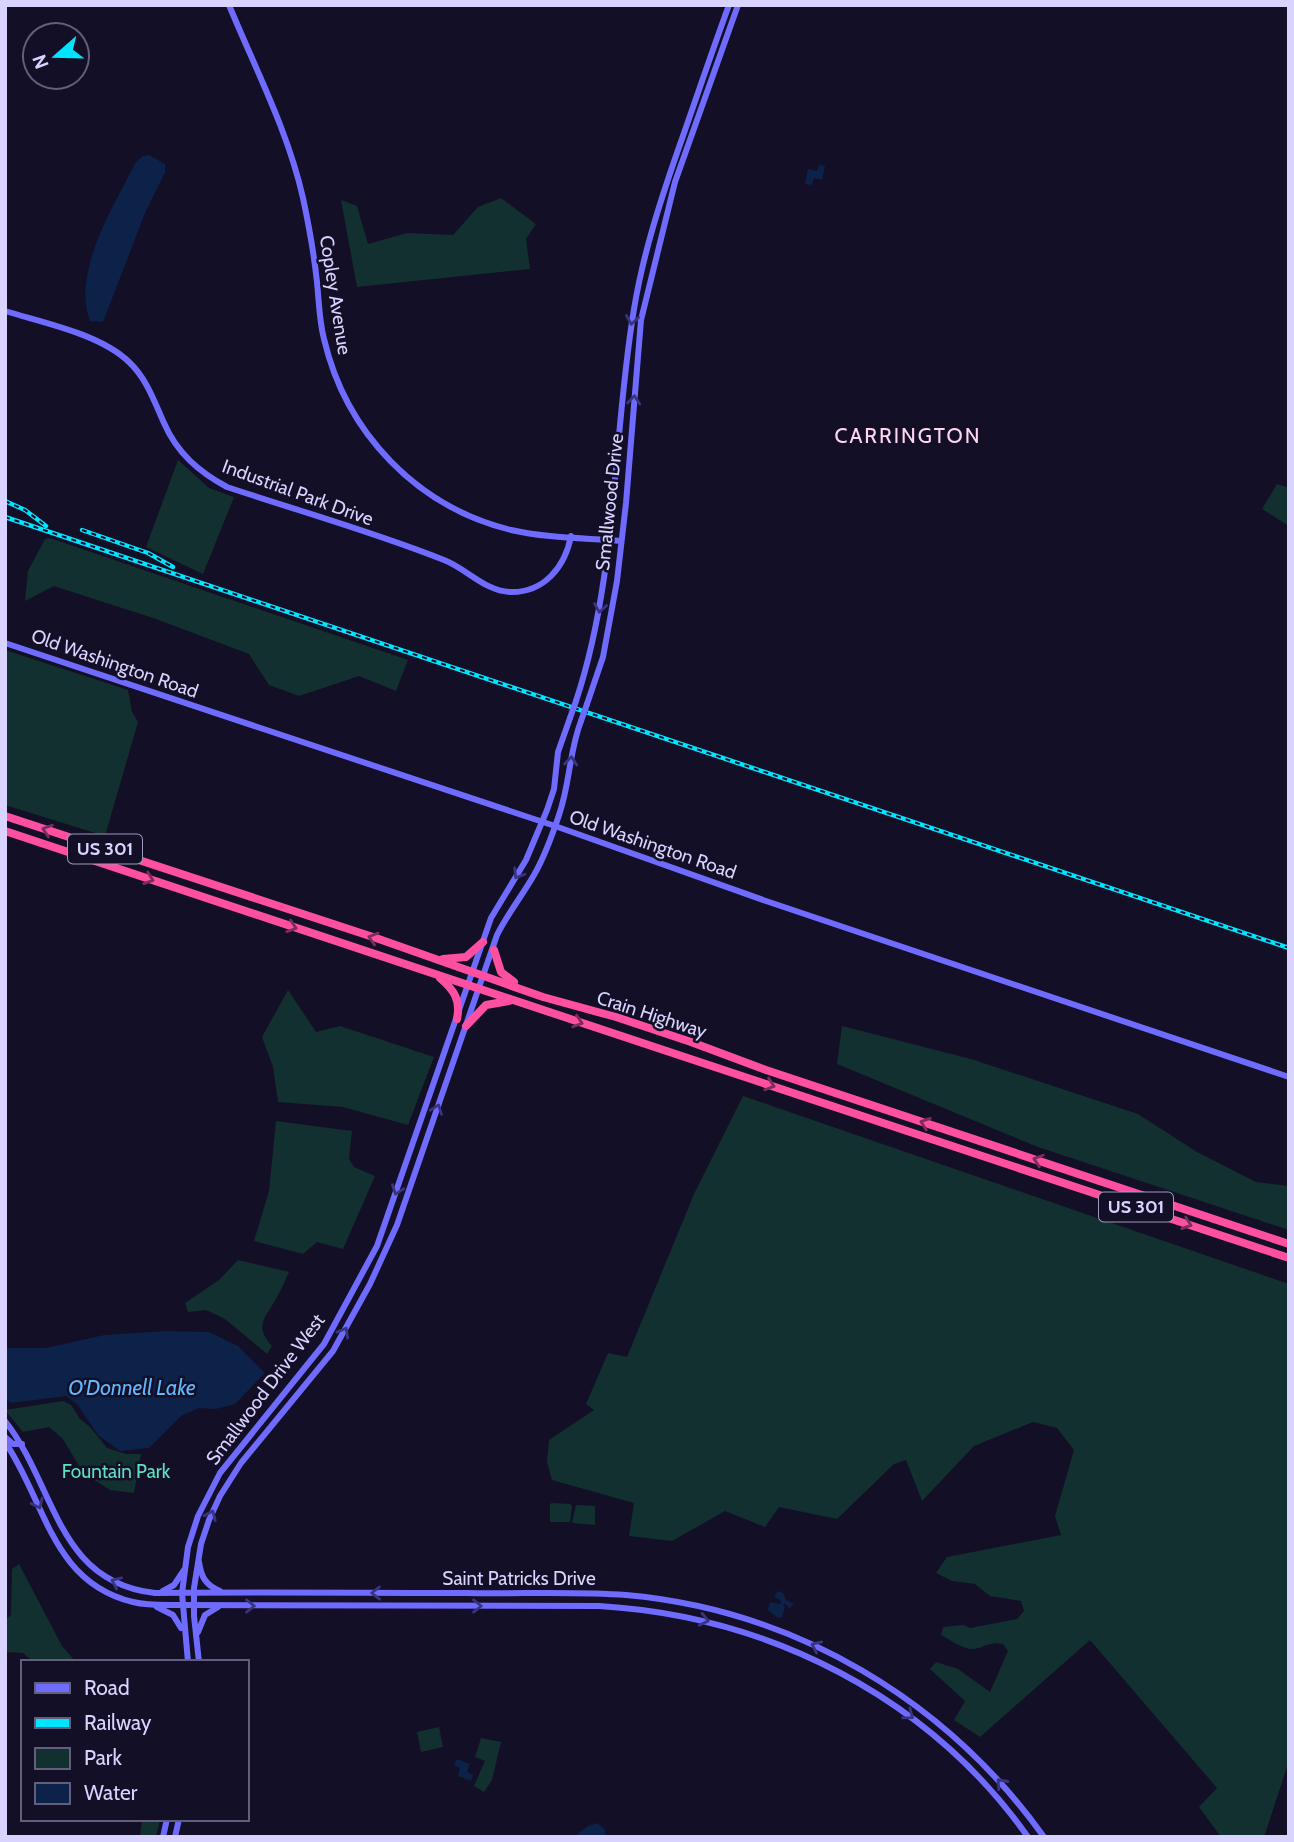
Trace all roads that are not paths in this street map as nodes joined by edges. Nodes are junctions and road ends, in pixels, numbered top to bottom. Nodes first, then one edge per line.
1 (229, 5) edge
2 (729, 5) edge
3 (738, 5) edge
4 (5, 311) edge
5 (571, 537) junction
6 (610, 540) junction
7 (621, 541) junction
8 (5, 643) edge
9 (5, 816) edge
10 (542, 823) junction
11 (555, 826) junction
12 (5, 831) edge
13 (483, 942) junction
14 (494, 950) junction
15 (436, 959) junction
16 (473, 971) junction
17 (438, 976) junction
18 (484, 976) junction
19 (469, 986) junction
20 (479, 989) junction
21 (532, 993) junction
22 (513, 1001) junction
23 (457, 1019) junction
24 (466, 1026) junction
25 (1289, 1077) edge
26 (894, 1112) junction
27 (888, 1125) junction
28 (1068, 1169) junction
29 (1061, 1182) junction
30 (1289, 1244) edge
31 (1289, 1258) edge
32 (5, 1421) edge
33 (5, 1437) edge
34 (5, 1442) edge
35 (22, 1444) junction
36 (198, 1556) junction
37 (185, 1568) junction
38 (225, 1592) junction
39 (155, 1593) junction
40 (182, 1593) junction
41 (194, 1593) junction
42 (152, 1604) junction
43 (182, 1605) junction
44 (194, 1605) junction
45 (222, 1606) junction
46 (184, 1636) junction
47 (196, 1641) junction
48 (188, 1660) edge
49 (199, 1660) edge
50 (843, 1673) junction
51 (876, 1678) junction
52 (1028, 1837) edge
53 (1044, 1837) edge

1 - 5 main road, Copley Avenue
2 -> 6 main road, Smallwood Drive
7 -> 3 main road, Smallwood Drive
4 - 5 main road, Industrial Park Drive
5 - 6 main road, Copley Avenue
6 - 7 main road, Copley Avenue
6 -> 10 main road, Smallwood Drive, bridge
11 -> 7 main road, Smallwood Drive, bridge
8 - 10 main road, Old Washington Road
15 -> 9 highway, Crain Highway / US 301
10 - 11 main road, Old Washington Road
10 -> 13 main road, Smallwood Drive
11 - 14 main road, Smallwood Drive
11 - 25 main road, Old Washington Road
12 -> 17 highway, Crain Highway / US 301
13 - 15 highway
13 - 16 main road, Smallwood Drive
14 - 18 main road, Smallwood Drive
14 - 21 highway
15 - 16 highway, Crain Highway / US 301
16 - 18 highway, Crain Highway / US 301
16 - 19 main road, Smallwood Drive
17 - 19 highway, Crain Highway / US 301
17 - 23 highway
18 - 20 main road, Smallwood Drive
18 - 21 highway, Crain Highway / US 301
19 - 20 highway, Crain Highway / US 301
19 - 23 main road, Smallwood Drive West
20 - 22 highway, Crain Highway / US 301
20 - 24 main road, Smallwood Drive West
21 - 26 highway, Crain Highway / US 301
22 - 24 highway
22 -> 27 highway, Crain Highway / US 301
23 -> 37 main road, Smallwood Drive West
36 -> 24 main road, Smallwood Drive West
26 - 27 highway
28 -> 26 highway, Crain Highway / US 301
27 - 29 highway, Crain Highway / US 301
28 - 29 highway
28 - 30 highway, Crain Highway / US 301
29 -> 31 highway, Crain Highway / US 301
32 - 35 main road, Saint Patricks Drive
33 - 35 main road
34 -> 42 main road, Saint Patricks Drive
39 -> 35 main road, Saint Patricks Drive
36 - 38 main road
36 - 41 main road, Smallwood Drive West
37 - 39 main road
37 - 40 main road, Smallwood Drive West
38 - 41 main road, Saint Patricks Drive
51 -> 38 main road, Saint Patricks Drive
39 - 40 main road, Saint Patricks Drive
40 - 41 main road, Saint Patricks Drive
40 - 43 main road, Smallwood Drive West
41 - 44 main road, Smallwood Drive West
42 - 43 main road, Saint Patricks Drive
42 - 46 main road
43 - 44 main road, Saint Patricks Drive
43 - 46 main road, Smallwood Drive West
44 - 45 main road, Saint Patricks Drive
44 - 47 main road, Smallwood Drive West
45 - 47 main road
45 -> 50 main road, Saint Patricks Drive
46 - 48 main road, Smallwood Drive West
47 - 49 main road, Smallwood Drive West
50 - 51 main road
50 -> 52 main road, Saint Patricks Drive
53 -> 51 main road, Saint Patricks Drive

